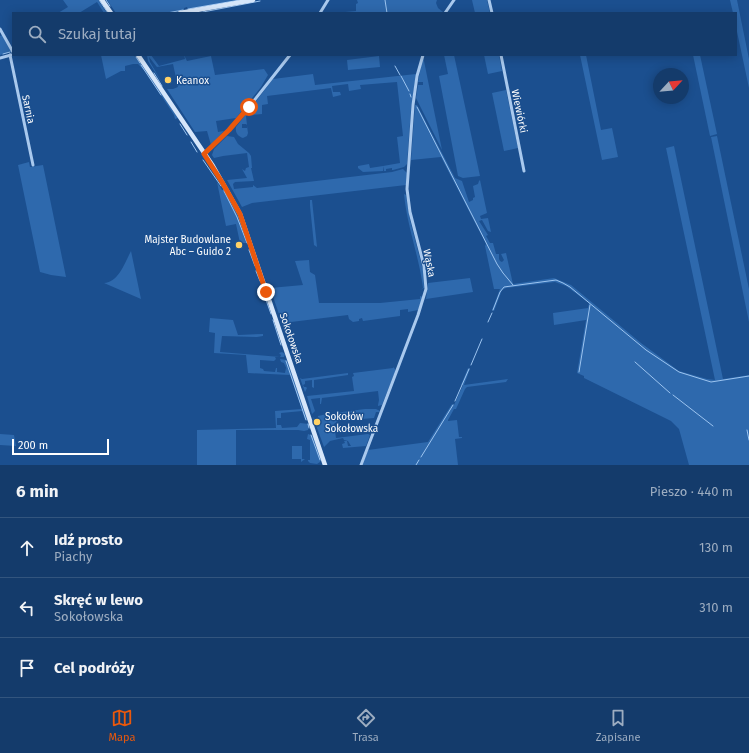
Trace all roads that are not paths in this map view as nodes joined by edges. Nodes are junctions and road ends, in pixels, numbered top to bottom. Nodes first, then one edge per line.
1 (102, 0) edge
2 (253, 0) edge
3 (328, 0) edge
4 (454, 0) edge
5 (489, 0) edge
6 (110, 12) edge
7 (186, 12) edge
8 (321, 12) edge
9 (446, 12) edge
10 (492, 12) edge
11 (0, 29) edge
12 (12, 54) edge
13 (12, 56) edge
14 (139, 56) edge
15 (289, 56) edge
16 (423, 56) edge
17 (501, 56) edge
18 (0, 58) edge
19 (204, 154) junction
20 (32, 165) dead end
21 (524, 171) dead end
22 (325, 465) edge
23 (361, 465) edge

1 - 6 street
2 - 7 street
3 - 8 street
4 - 9 street
5 - 10 street
11 - 12 street, Sarnia
12 - 18 street
13 - 20 street, Sarnia
14 - 19 street, Sokołowska
15 - 19 street
16 - 23 street, Wąska
17 - 21 street, Wiewiórki
19 - 22 street, Sokołowska

